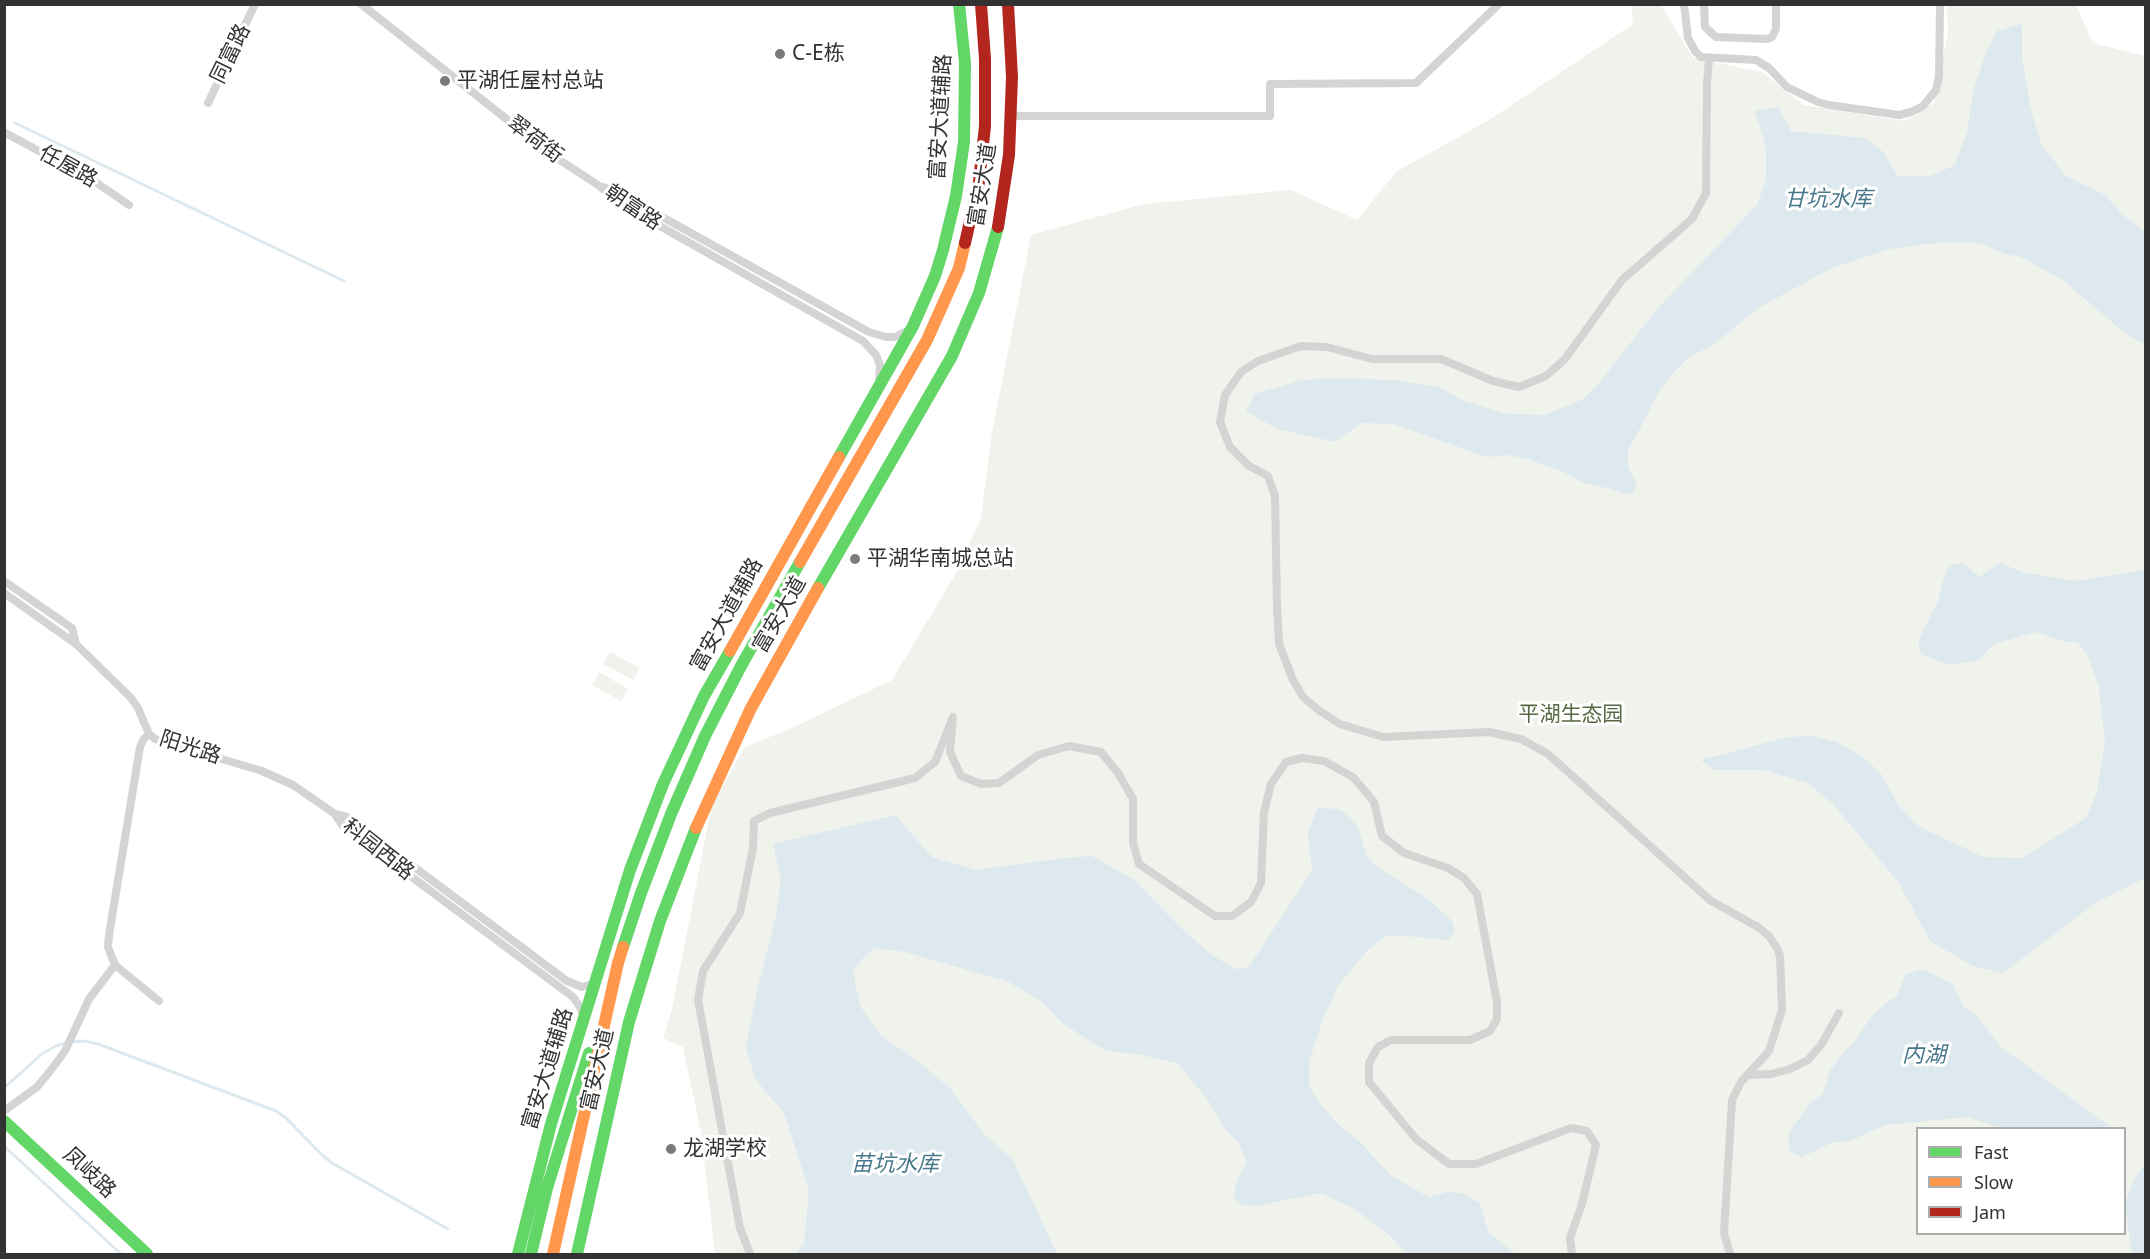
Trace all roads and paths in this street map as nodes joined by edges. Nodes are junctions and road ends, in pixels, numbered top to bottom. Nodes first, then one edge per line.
1 (255, 4) edge
2 (361, 4) edge
3 (959, 4) edge
4 (981, 4) edge
5 (1008, 4) edge
6 (1499, 4) edge
7 (1684, 4) edge
8 (1704, 4) edge
9 (1776, 4) edge
10 (1940, 4) edge
11 (1709, 59) junction
12 (208, 103) dead end
13 (1012, 116) junction
14 (4, 132) edge
15 (598, 185) junction
16 (129, 205) dead end
17 (913, 326) junction
18 (878, 388) junction
19 (897, 392) junction
20 (831, 472) junction
21 (4, 581) edge
22 (4, 593) edge
23 (76, 644) junction
24 (149, 734) junction
25 (335, 814) junction
26 (618, 963) junction
27 (115, 965) junction
28 (596, 980) junction
29 (159, 1000) dead end
30 (1839, 1013) dead end
31 (584, 1018) junction
32 (1748, 1075) junction
33 (4, 1111) edge
34 (4, 1121) edge
35 (141, 1252) edge
36 (578, 1252) edge
37 (518, 1254) edge
38 (531, 1254) edge
39 (553, 1254) edge
40 (750, 1254) edge
41 (1572, 1254) edge
42 (1730, 1254) edge

1 - 12 street, 同富路
2 - 15 street, 翠荷街
3 - 17 main road, 富安大道辅路
4 - 19 main road, 富安大道
5 - 13 main road, 富安大道
6 - 13 street
7 - 11 street
8 - 9 street
10 - 11 street
11 - 32 street
13 - 36 main road, 富安大道
14 - 16 street, 任屋路
15 - 17 street, 朝富路
15 - 18 street, 朝富路
17 - 18 main road, 富安大道辅路
18 - 20 main road, 富安大道辅路
19 - 20 main road
19 - 26 main road, 富安大道
20 - 28 main road, 富安大道辅路
21 - 23 street, 阳光路
22 - 23 street, 阳光路
23 - 24 street, 阳光路
24 - 25 street, 阳光路
24 - 27 street
25 - 28 street, 科园西路
25 - 31 street, 科园西路
26 - 38 main road
26 - 39 main road, 富安大道
27 - 29 street
27 - 33 street
28 - 31 main road, 富安大道辅路
30 - 32 street
31 - 37 main road, 富安大道辅路
32 - 42 street
34 - 35 main road, 凤岐路
40 - 41 street

